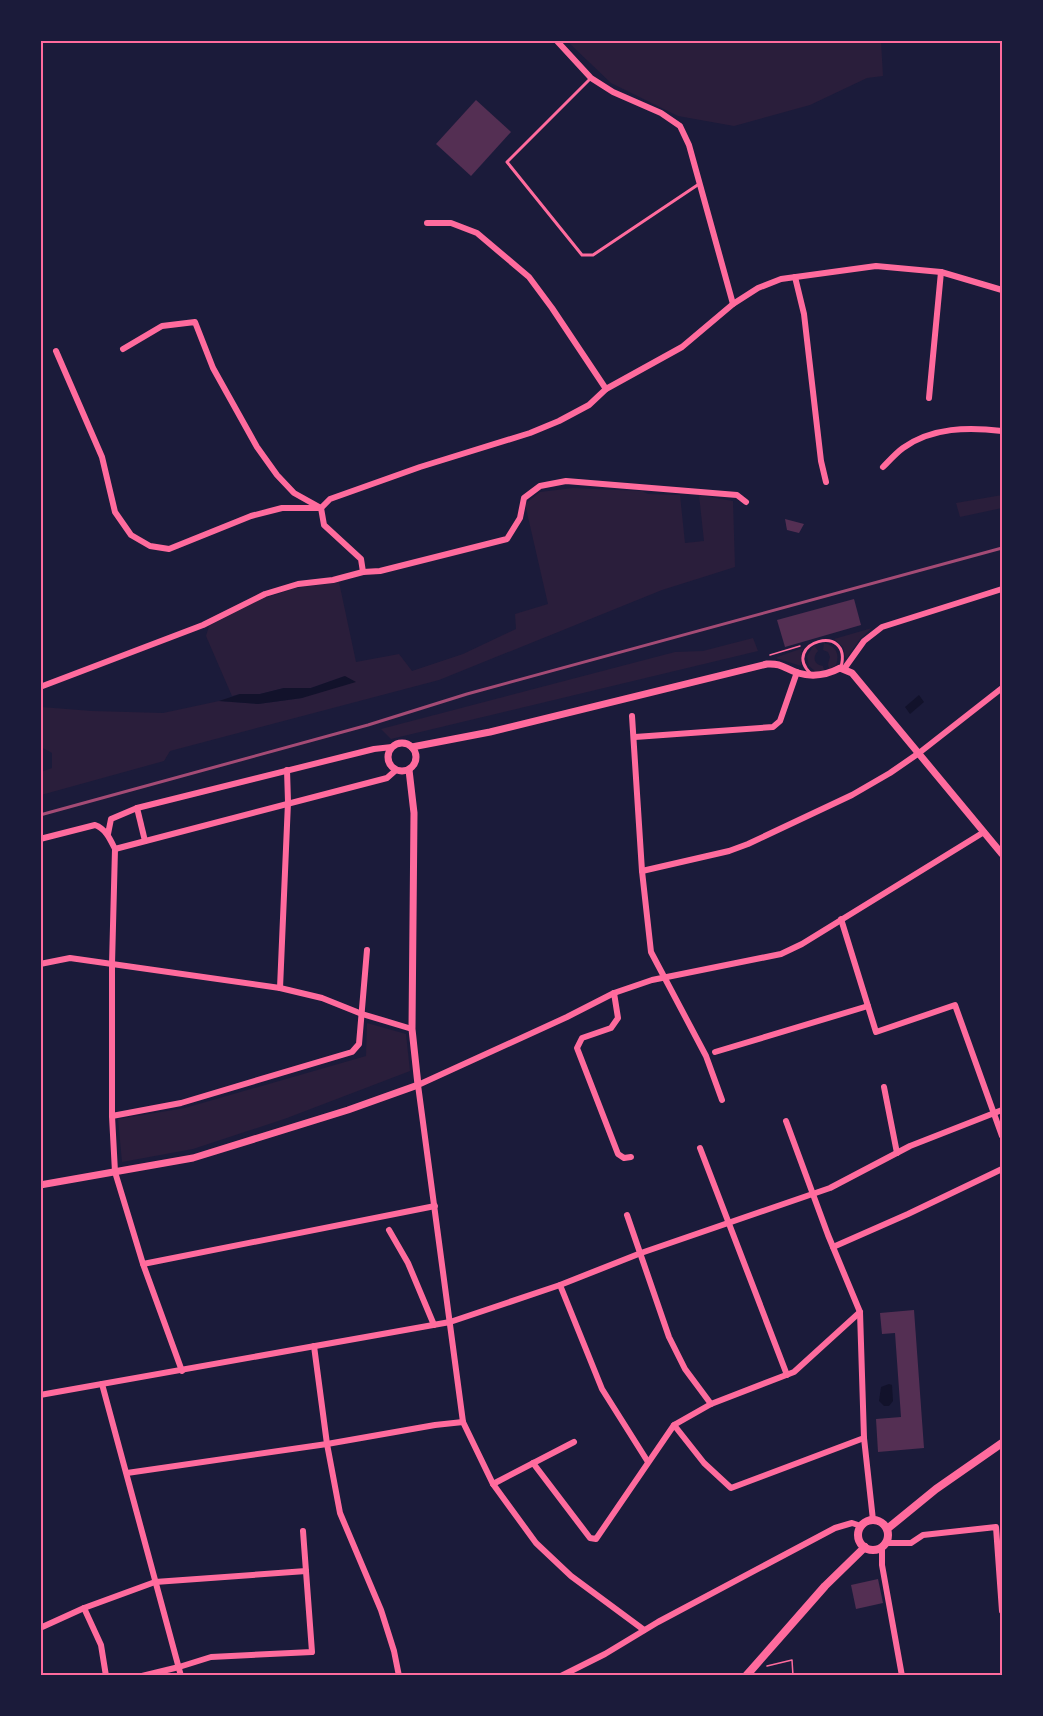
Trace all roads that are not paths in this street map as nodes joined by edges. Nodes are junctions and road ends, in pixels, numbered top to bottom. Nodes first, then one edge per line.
1 (556, 40) edge
2 (591, 78) junction
3 (699, 184) junction
4 (427, 222) dead end
5 (941, 272) junction
6 (795, 277) junction
7 (1002, 290) edge
8 (733, 304) junction
9 (123, 349) dead end
10 (56, 351) dead end
11 (606, 389) junction
12 (929, 398) dead end
13 (1002, 431) edge
14 (883, 467) dead end
15 (826, 482) dead end
16 (746, 502) dead end
17 (321, 508) junction
18 (363, 572) junction
19 (1002, 589) edge
20 (842, 669) junction
21 (797, 672) junction
22 (813, 675) junction
23 (40, 687) edge
24 (1002, 688) edge
25 (632, 716) dead end
26 (635, 737) junction
27 (392, 747) junction
28 (412, 747) junction
29 (919, 753) junction
30 (287, 770) junction
31 (396, 770) junction
32 (409, 770) junction
33 (288, 802) junction
34 (137, 808) junction
35 (984, 832) junction
36 (108, 834) junction
37 (40, 839) edge
38 (145, 841) junction
39 (115, 849) junction
40 (1002, 854) edge
41 (642, 871) junction
42 (842, 919) junction
43 (367, 950) dead end
44 (40, 964) edge
45 (112, 964) junction
46 (665, 978) junction
47 (280, 988) junction
48 (614, 993) junction
49 (868, 1006) junction
50 (362, 1014) junction
51 (412, 1029) junction
52 (715, 1052) dead end
53 (418, 1084) junction
54 (884, 1087) dead end
55 (722, 1100) dead end
56 (1002, 1110) edge
57 (994, 1114) junction
58 (112, 1116) junction
59 (786, 1121) dead end
60 (1002, 1136) edge
61 (700, 1148) dead end
62 (897, 1153) junction
63 (631, 1157) dead end
64 (1002, 1169) edge
65 (115, 1172) junction
66 (40, 1185) edge
67 (813, 1194) junction
68 (435, 1206) junction
69 (627, 1215) dead end
70 (728, 1223) junction
71 (389, 1230) dead end
72 (833, 1247) junction
73 (641, 1252) junction
74 (143, 1264) junction
75 (560, 1285) junction
76 (860, 1312) junction
77 (450, 1322) junction
78 (434, 1325) junction
79 (314, 1346) junction
80 (182, 1371) junction
81 (786, 1375) junction
82 (102, 1384) junction
83 (40, 1395) edge
84 (711, 1404) junction
85 (463, 1422) junction
86 (674, 1425) junction
87 (864, 1438) junction
88 (574, 1442) dead end
89 (1002, 1443) edge
90 (327, 1444) junction
91 (648, 1462) junction
92 (533, 1463) junction
93 (127, 1473) junction
94 (493, 1484) junction
95 (873, 1520) junction
96 (861, 1526) junction
97 (887, 1529) junction
98 (303, 1531) dead end
99 (884, 1545) junction
100 (865, 1547) junction
101 (306, 1571) junction
102 (155, 1582) junction
103 (84, 1608) junction
104 (1002, 1611) edge
105 (40, 1628) edge
106 (644, 1630) junction
107 (178, 1667) junction
108 (106, 1676) edge
109 (142, 1676) edge
110 (181, 1676) edge
111 (399, 1676) edge
112 (561, 1676) edge
113 (746, 1676) edge
114 (902, 1676) edge

1 - 2 street
2 - 3 street
2 - 3 lane
3 - 8 street
4 - 11 street
5 - 6 street
5 - 7 street
5 - 12 street
6 - 8 street
6 - 15 street
8 - 11 street
9 - 17 street
10 - 17 street
11 - 17 street
13 - 14 street
16 - 18 street
17 - 18 street
18 - 23 street
19 - 20 street
20 - 22 street
20 - 22 lane
20 - 29 street
21 - 22 street
21 - 26 street
21 - 28 street
24 - 29 street
25 - 26 street
26 - 41 street
27 - 28 street
27 - 30 street
27 - 31 street
28 - 32 street
29 - 35 street
29 - 41 street
30 - 33 street
30 - 34 street
31 - 32 street
31 - 33 street
32 - 51 street
33 - 38 street
33 - 47 street
34 - 36 street
34 - 38 street
35 - 40 street
35 - 42 street
36 - 37 street
36 - 39 street
38 - 39 street
39 - 45 street
41 - 46 street
42 - 46 street
42 - 49 street
43 - 50 street
44 - 45 street
45 - 47 street
45 - 58 street
46 - 48 street
46 - 55 street
47 - 50 street
48 - 53 street
48 - 63 street
49 - 52 street
49 - 57 street
50 - 51 street
50 - 58 street
51 - 53 street
53 - 65 street
53 - 68 street
54 - 62 street
56 - 57 street
57 - 60 street
57 - 62 street
58 - 65 street
59 - 67 street
61 - 70 street
62 - 67 street
64 - 72 street
65 - 66 street
65 - 74 street
67 - 70 street
67 - 72 street
68 - 74 street
68 - 77 street
69 - 73 street
70 - 73 street
70 - 81 street
71 - 78 street
72 - 76 street
73 - 75 street
73 - 84 street
74 - 80 street
75 - 77 street
75 - 91 street
76 - 81 street
76 - 87 street
77 - 78 street
77 - 85 street
78 - 79 street
79 - 80 street
79 - 90 street
80 - 82 street
81 - 84 street
82 - 83 street
82 - 93 street
84 - 86 street
85 - 90 street
85 - 94 street
86 - 87 street
86 - 91 street
87 - 95 street
88 - 92 street
89 - 97 main road
90 - 93 street
90 - 111 street
91 - 92 street
92 - 94 street
93 - 102 street
94 - 106 street
95 - 96 main road
95 - 97 main road
96 - 100 main road
96 - 106 street
97 - 99 main road
98 - 101 street
99 - 100 main road
99 - 104 street
99 - 114 street
100 - 113 main road
101 - 102 street
101 - 107 street
102 - 103 street
102 - 107 street
103 - 105 street
103 - 108 street
106 - 112 street
107 - 109 street
107 - 110 street

